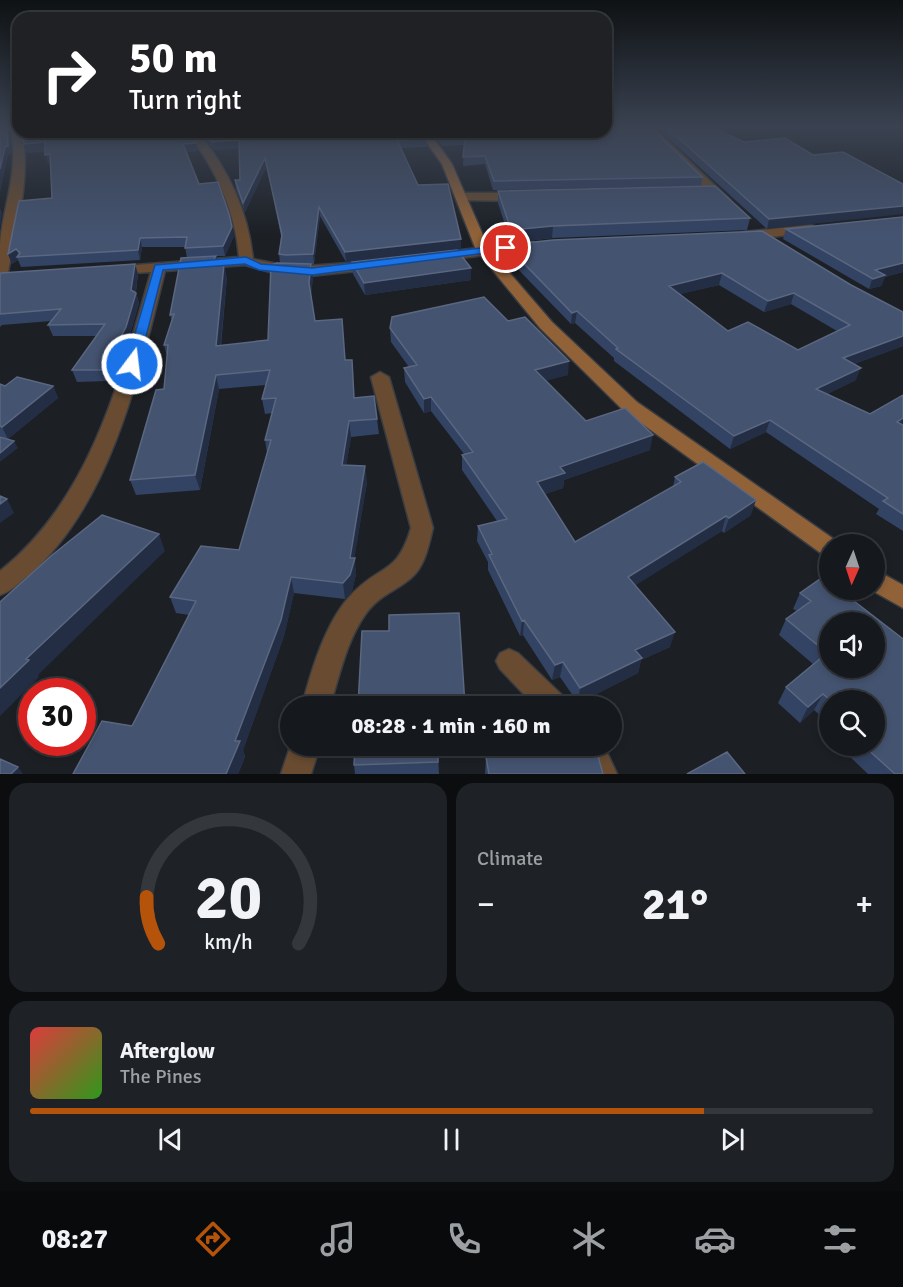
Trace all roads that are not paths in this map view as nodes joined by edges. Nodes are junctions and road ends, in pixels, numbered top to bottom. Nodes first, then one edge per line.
1 (20, 163) edge
2 (215, 163) edge
3 (446, 163) edge
4 (688, 163) edge
5 (713, 191) junction
6 (691, 192) edge
7 (463, 197) junction
8 (540, 197) edge
9 (821, 227) edge
10 (729, 236) edge
11 (763, 236) junction
12 (540, 245) edge
13 (781, 247) edge
14 (483, 250) junction
15 (426, 258) edge
16 (246, 261) junction
17 (392, 262) edge
18 (159, 267) junction
19 (103, 270) edge
20 (5, 276) edge
21 (380, 377) dead end
22 (819, 540) edge
23 (0, 585) edge
24 (885, 586) edge
25 (903, 598) edge
26 (509, 661) dead end
27 (319, 696) edge
28 (544, 696) edge
29 (302, 756) edge
30 (594, 756) edge
31 (296, 774) edge
32 (602, 774) edge

1 - 20 street
2 - 16 street
3 - 7 street
4 - 5 street
5 - 6 street
5 - 11 street
7 - 8 street
7 - 14 street
9 - 11 street
10 - 11 street
11 - 13 street
12 - 14 street
14 - 15 street
14 - 22 street
16 - 17 street
16 - 18 street
18 - 19 street
18 - 23 street
21 - 27 street
24 - 25 street
26 - 28 street
29 - 31 street
30 - 32 street

